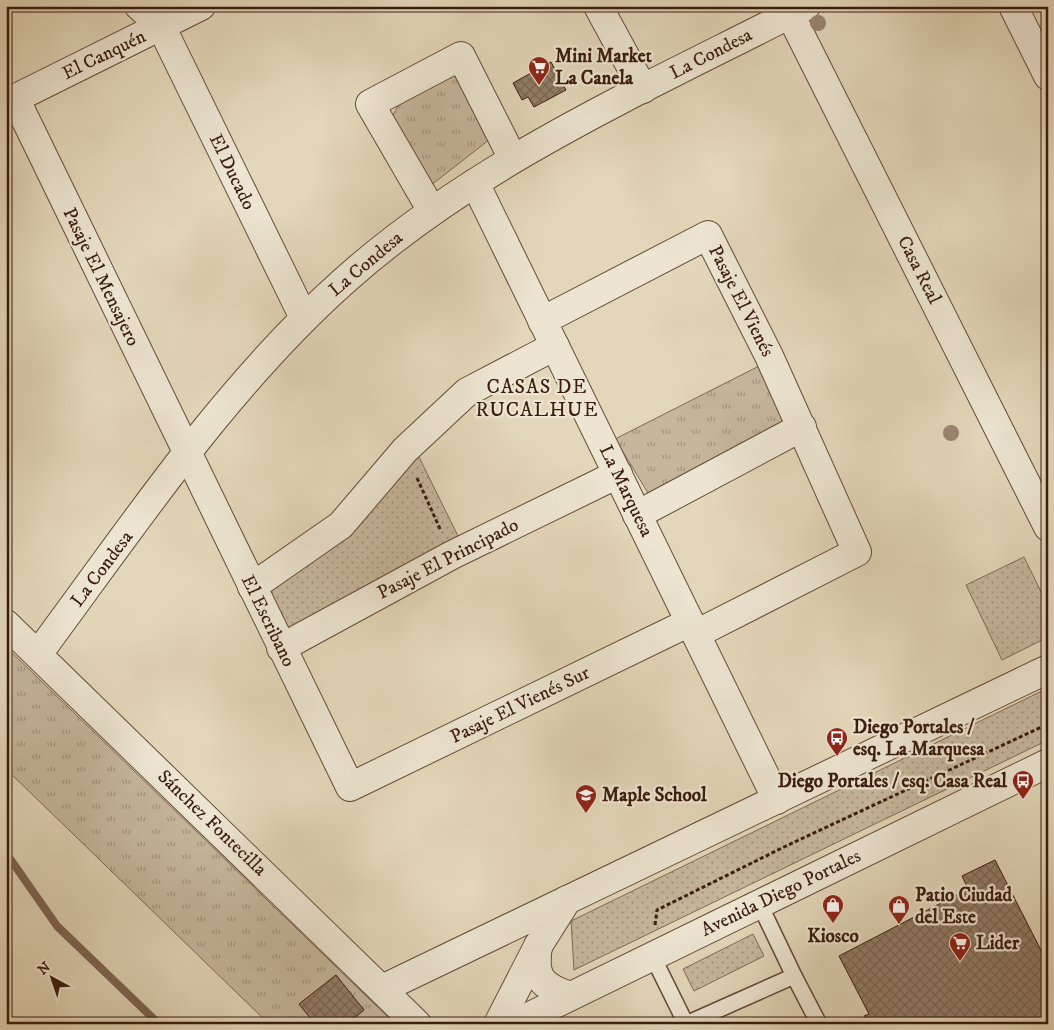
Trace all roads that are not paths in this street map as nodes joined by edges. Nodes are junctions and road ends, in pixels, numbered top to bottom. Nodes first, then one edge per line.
1 (139, 6) edge
2 (201, 6) edge
3 (598, 6) edge
4 (1013, 6) edge
5 (786, 12) edge
6 (161, 26) junction
7 (1048, 76) edge
8 (643, 88) junction
9 (11, 101) edge
10 (513, 159) junction
11 (475, 183) junction
12 (432, 212) junction
13 (304, 318) junction
14 (542, 320) junction
15 (555, 346) junction
16 (802, 427) junction
17 (187, 454) junction
18 (618, 474) junction
19 (637, 515) junction
20 (1048, 527) edge
21 (252, 587) junction
22 (6, 624) edge
23 (693, 628) junction
24 (282, 648) junction
25 (38, 654) junction
26 (1048, 669) edge
27 (1048, 763) edge
28 (350, 787) joint
29 (777, 800) junction
30 (566, 900) junction
31 (759, 903) junction
32 (538, 946) junction
33 (654, 954) junction
34 (794, 976) junction
35 (382, 989) junction
36 (571, 996) junction
37 (523, 1022) edge
38 (417, 1024) edge
39 (498, 1024) edge
40 (686, 1024) edge
41 (819, 1024) edge

1 - 6 street
2 - 6 street, El Canquén
3 - 8 street
4 - 7 street
5 - 8 street, La Condesa
5 - 20 street, Casa Real
6 - 9 street, El Canquén
6 - 13 street, El Ducado
8 - 10 street, La Condesa
9 - 17 street, Pasaje El Mensajero
10 - 11 street, La Condesa
10 - 12 street
11 - 12 street, La Condesa
11 - 14 street, La Marquesa
12 - 13 street, La Condesa
13 - 17 street, La Condesa
14 - 15 street, La Marquesa
14 - 16 street, Pasaje El Vienés
15 - 18 street, La Marquesa
15 - 21 street
16 - 19 street
16 - 23 street, Pasaje El Vienés
17 - 21 street, El Escribano
17 - 25 street, La Condesa
18 - 19 street, La Marquesa
18 - 24 street, Pasaje El Principado
19 - 23 street, La Marquesa
21 - 24 street, El Escribano
22 - 25 street, Sánchez Fontecilla
23 - 28 street, Pasaje El Vienés Sur
23 - 29 street, La Marquesa
24 - 28 street, El Escribano
25 - 35 street, Sánchez Fontecilla
26 - 29 street
27 - 31 street, Avenida Diego Portales
29 - 30 street
30 - 32 street
30 - 35 street
31 - 33 street, Avenida Diego Portales
31 - 34 lane
32 - 36 street
32 - 39 street
33 - 36 street, Avenida Diego Portales
33 - 40 lane
34 - 40 lane
34 - 41 lane
35 - 38 street, Sánchez Fontecilla
36 - 37 street, Avenida Diego Portales

